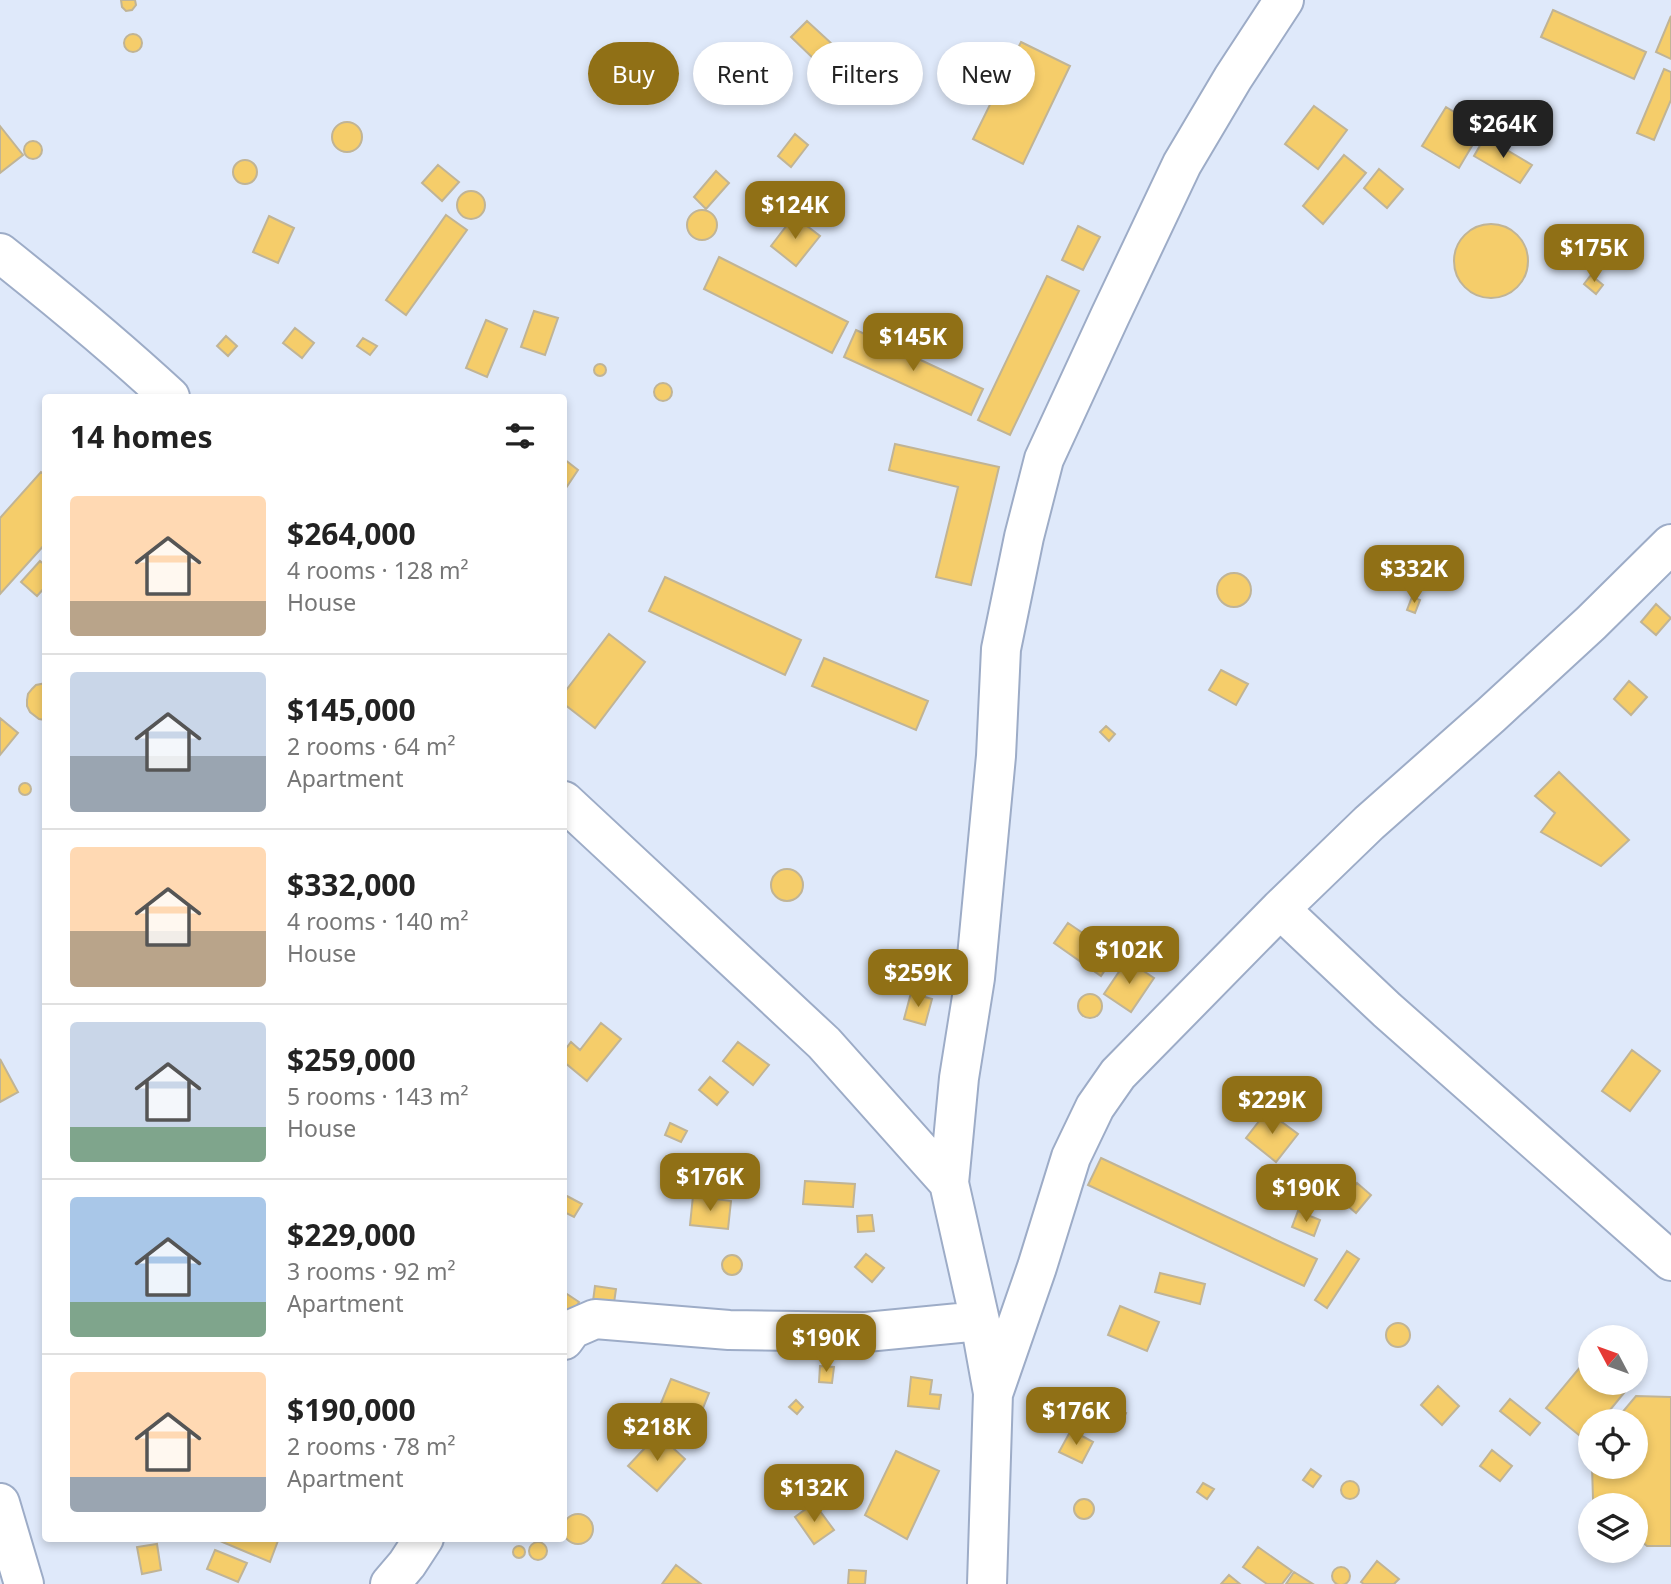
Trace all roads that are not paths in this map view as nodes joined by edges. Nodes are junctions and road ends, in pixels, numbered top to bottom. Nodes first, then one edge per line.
1 (1284, 0) edge
2 (0, 253) edge
3 (167, 394) edge
4 (1671, 544) edge
5 (567, 804) edge
6 (1280, 909) junction
7 (949, 1183) junction
8 (1671, 1261) edge
9 (980, 1321) junction
10 (567, 1336) edge
11 (993, 1393) junction
12 (0, 1503) edge
13 (421, 1542) edge
14 (24, 1584) edge
15 (390, 1584) edge
16 (987, 1584) edge

1 - 7 street
2 - 3 street
4 - 6 street
5 - 7 street
6 - 8 street
6 - 11 street
7 - 9 street
9 - 10 street
9 - 11 street
11 - 16 street
12 - 14 street
13 - 15 street

